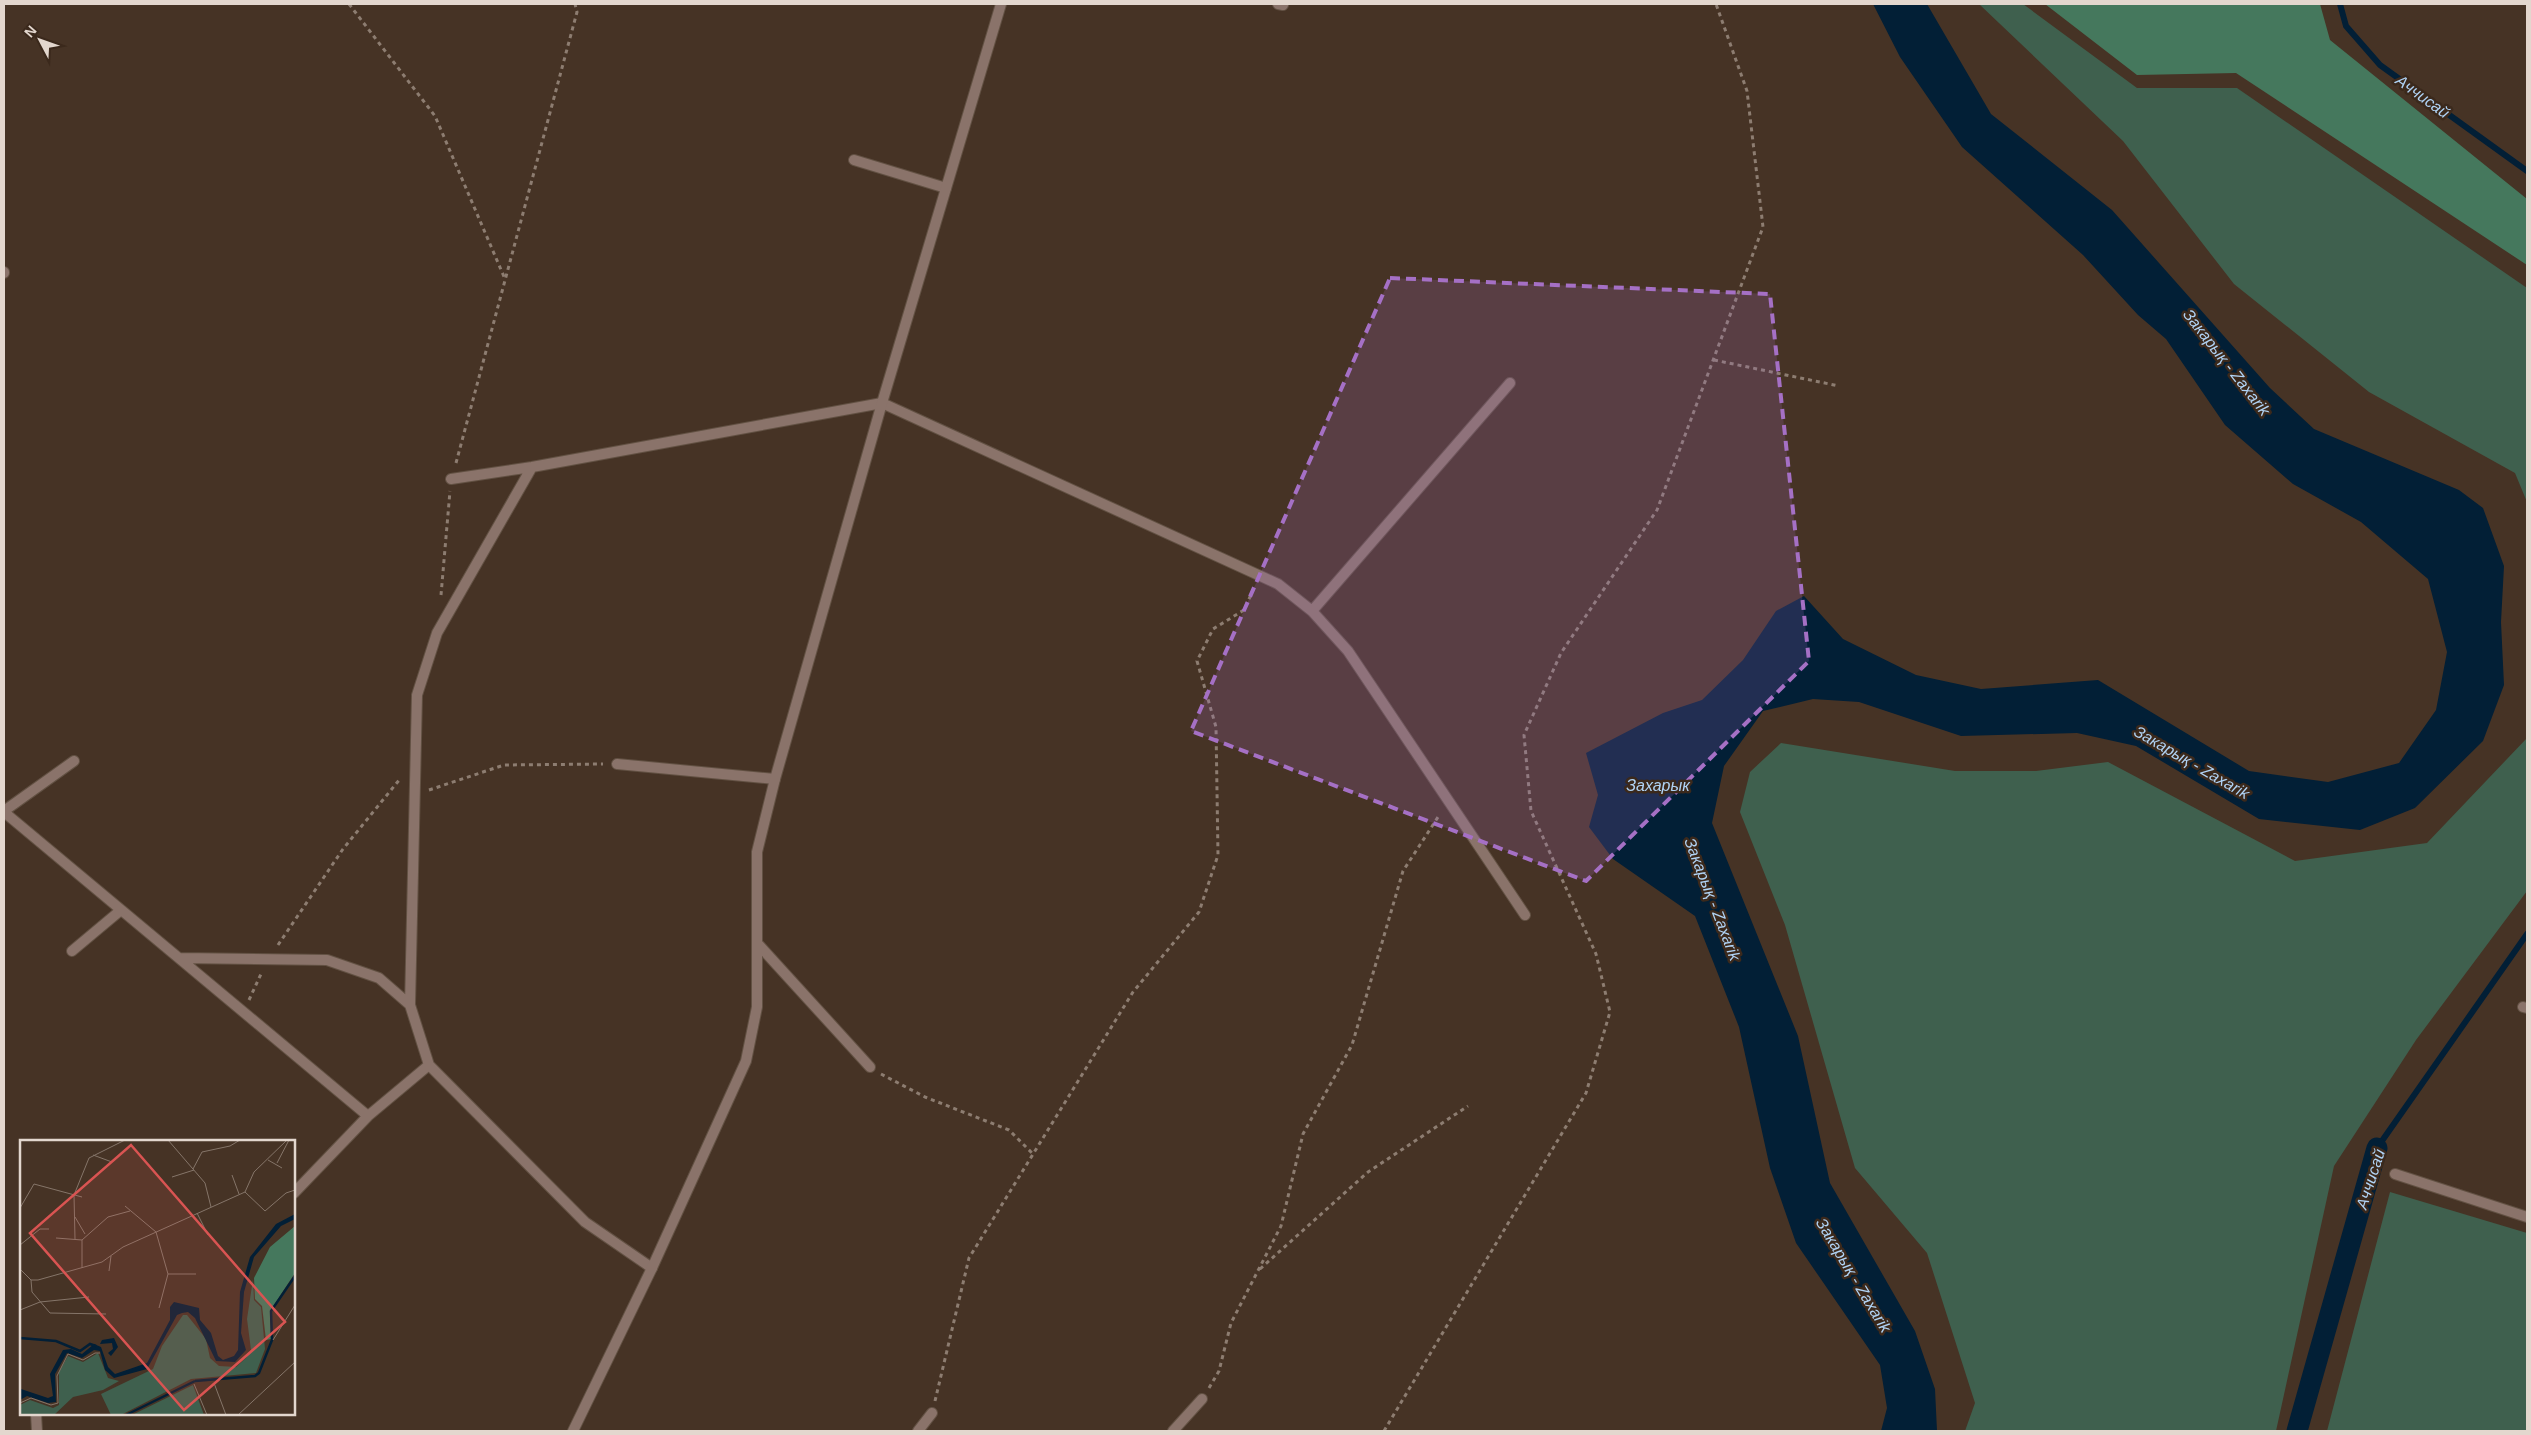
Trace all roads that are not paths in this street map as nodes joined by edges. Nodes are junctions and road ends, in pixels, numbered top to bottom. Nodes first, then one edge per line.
1 (1000, 4) edge
2 (854, 160) dead end
3 (946, 188) junction
4 (1510, 383) dead end
5 (882, 402) junction
6 (532, 467) junction
7 (451, 479) road end
8 (1312, 611) junction
9 (74, 761) dead end
10 (616, 764) road end
11 (775, 779) junction
12 (4, 812) edge
13 (121, 910) junction
14 (1525, 915) dead end
15 (757, 942) junction
16 (72, 951) dead end
17 (179, 958) junction
18 (410, 1005) junction
19 (429, 1064) junction
20 (870, 1067) road end
21 (368, 1116) junction
22 (2395, 1174) dead end
23 (295, 1192) edge
24 (2527, 1217) edge
25 (652, 1268) junction
26 (1202, 1399) road end
27 (932, 1413) road end
28 (36, 1415) edge
29 (37, 1431) edge
30 (573, 1431) edge
31 (918, 1431) edge
32 (1173, 1431) edge

1 - 3 street
2 - 3 street
3 - 5 street
4 - 8 street
5 - 6 street
5 - 8 street
5 - 11 street
6 - 7 street
6 - 18 street
8 - 14 street
9 - 12 street
10 - 11 street
11 - 15 street
12 - 13 street
13 - 16 street
13 - 17 street
15 - 20 street
15 - 25 street
17 - 18 street
17 - 21 street
18 - 19 street
19 - 21 street
19 - 25 street
21 - 23 street
22 - 24 street
25 - 30 street
26 - 32 street
27 - 31 street
28 - 29 street

